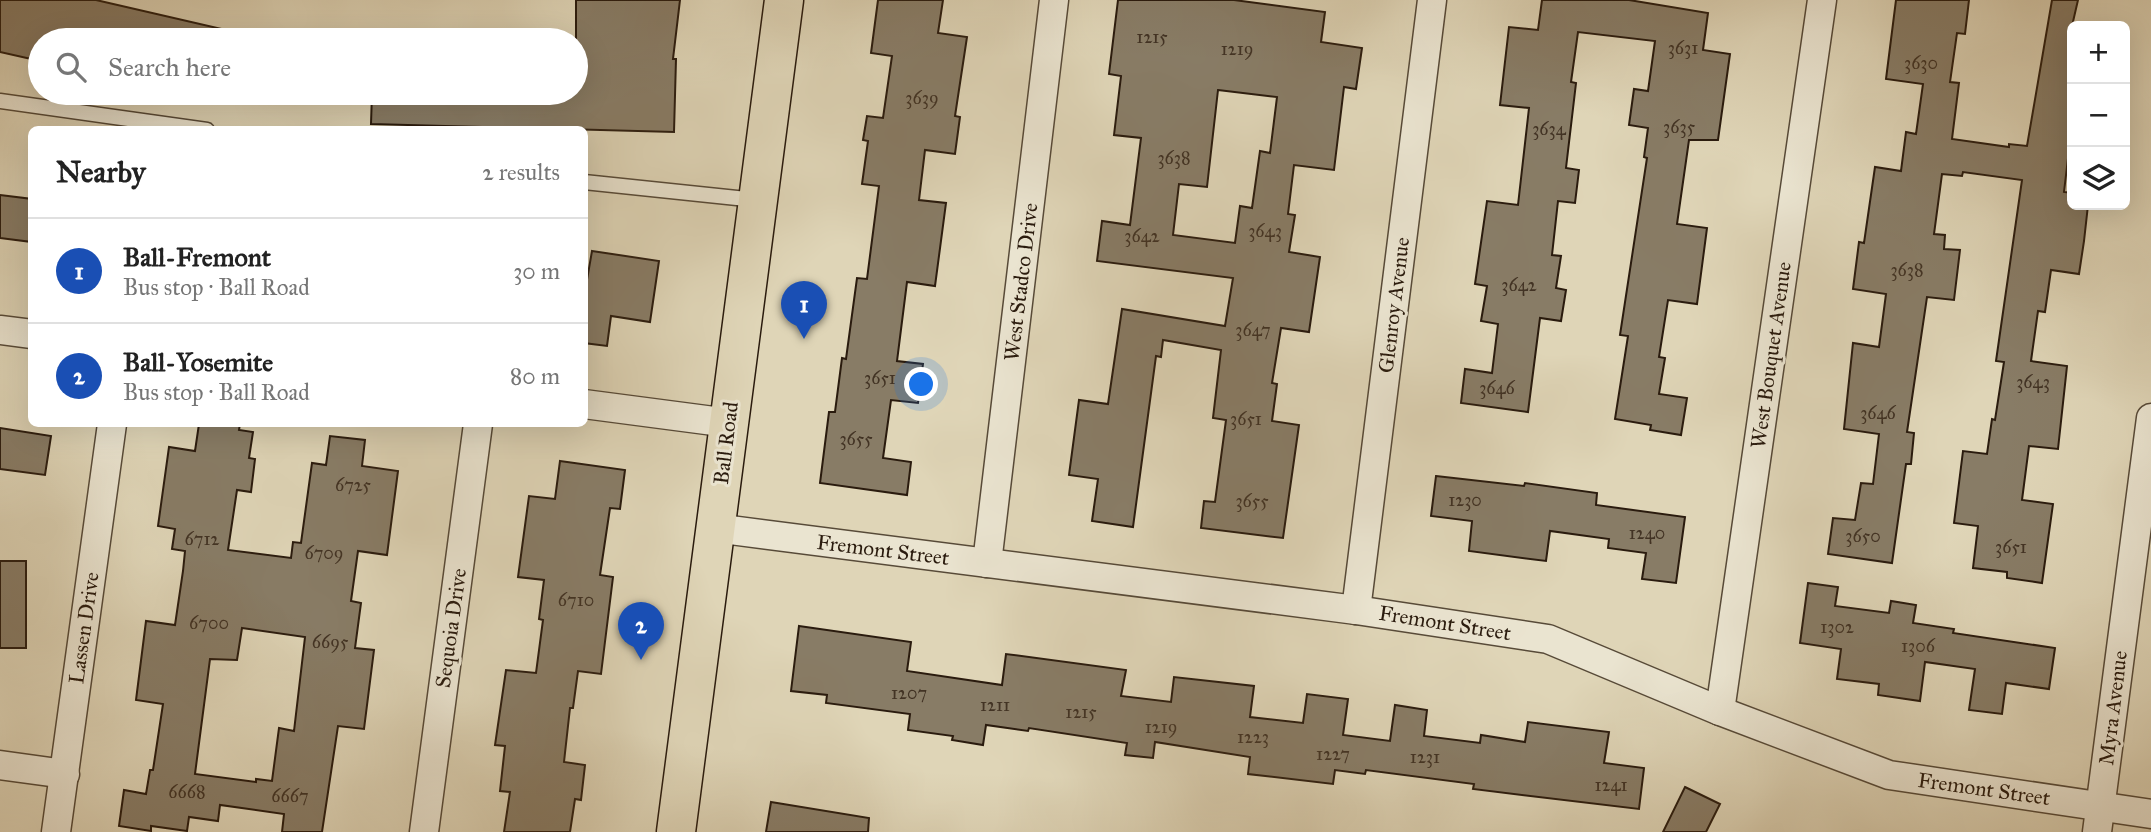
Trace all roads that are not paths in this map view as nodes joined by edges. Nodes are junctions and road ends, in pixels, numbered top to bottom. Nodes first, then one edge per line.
1 (784, 0) edge
2 (1054, 0) edge
3 (1432, 0) edge
4 (1822, 0) edge
5 (0, 101) edge
6 (28, 105) edge
7 (29, 105) edge
8 (179, 126) edge
9 (588, 182) edge
10 (758, 201) junction
11 (0, 330) edge
12 (28, 334) edge
13 (588, 405) edge
14 (729, 423) junction
15 (2151, 424) edge
16 (112, 427) edge
17 (478, 427) edge
18 (715, 528) junction
19 (987, 563) junction
20 (1356, 610) junction
21 (1720, 711) junction
22 (0, 765) edge
23 (65, 774) junction
24 (2151, 814) edge
25 (2099, 819) edge
26 (57, 832) edge
27 (424, 832) edge
28 (676, 832) edge

1 - 10 main road, Ball Road
2 - 19 street, West Stadco Drive
3 - 20 street, Glenroy Avenue
4 - 21 street, West Bouquet Avenue
5 - 6 lane
7 - 8 lane
9 - 10 lane
10 - 14 main road, Ball Road
11 - 12 street
13 - 14 street
14 - 18 main road, Ball Road
15 - 25 street, Myra Avenue
16 - 23 street, Lassen Drive
17 - 27 street, Sequoia Drive
18 - 19 street, Fremont Street
18 - 28 main road, Ball Road
19 - 20 street, Fremont Street
20 - 21 street, Fremont Street
21 - 25 street, Fremont Street
22 - 23 street
23 - 26 street, Lassen Drive
24 - 25 street, Fremont Street

